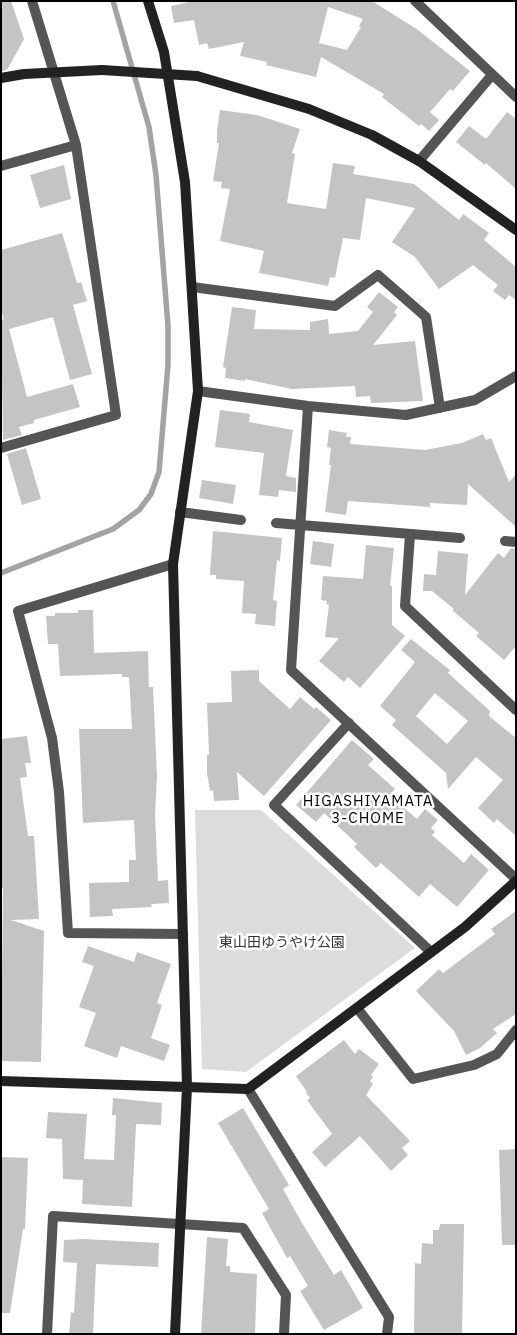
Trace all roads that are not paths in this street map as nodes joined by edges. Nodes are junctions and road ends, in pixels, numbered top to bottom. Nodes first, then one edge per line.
1 (32, 1) edge
2 (148, 1) edge
3 (414, 1) edge
4 (54, 72) junction
5 (492, 75) junction
6 (1, 78) edge
7 (516, 97) edge
8 (76, 145) junction
9 (419, 161) junction
10 (1, 166) edge
11 (516, 230) edge
12 (192, 287) junction
13 (516, 376) edge
14 (198, 392) junction
15 (308, 406) junction
16 (440, 408) junction
17 (1, 448) edge
18 (180, 512) junction
19 (241, 520) dead end
20 (276, 523) dead end
21 (300, 525) junction
22 (410, 535) junction
23 (460, 538) dead end
24 (173, 564) junction
25 (516, 710) edge
26 (348, 723) junction
27 (516, 880) edge
28 (182, 934) junction
29 (431, 952) junction
30 (357, 1008) junction
31 (516, 1030) edge
32 (1, 1081) edge
33 (187, 1087) junction
34 (248, 1089) junction
35 (181, 1222) junction
36 (46, 1334) edge
37 (175, 1334) edge
38 (284, 1334) edge
39 (387, 1334) edge

1 - 4 street
2 - 12 street
3 - 5 street
4 - 6 street
4 - 8 street
4 - 9 street, bridge
5 - 7 street
5 - 9 street
8 - 10 street
8 - 17 street
9 - 11 street
12 - 14 street
12 - 16 street
13 - 16 street
14 - 15 street
14 - 18 street
15 - 16 street
15 - 21 street
18 - 19 street
18 - 24 street
20 - 21 street
21 - 22 street
21 - 26 street
22 - 23 street
22 - 25 street
24 - 28 street
24 - 28 street
26 - 27 street
26 - 29 street
27 - 29 street
28 - 33 street
29 - 30 street
30 - 31 street
30 - 34 street
32 - 33 street
33 - 34 street
33 - 35 street
34 - 39 street
35 - 36 street
35 - 37 street
35 - 38 street

